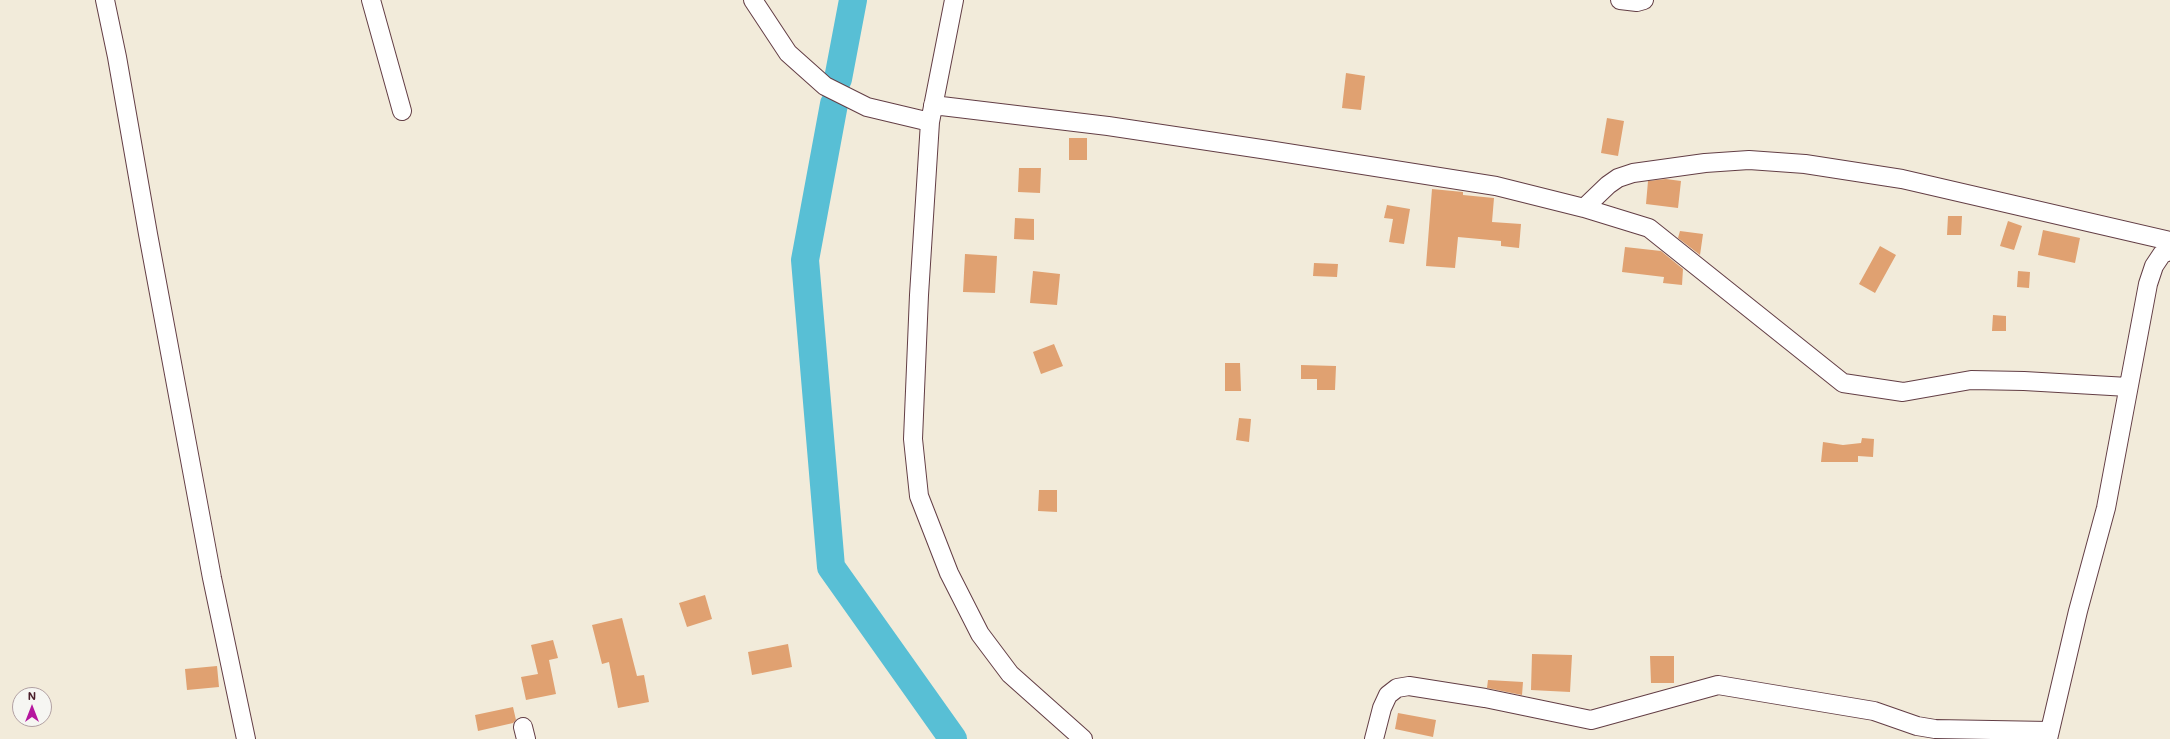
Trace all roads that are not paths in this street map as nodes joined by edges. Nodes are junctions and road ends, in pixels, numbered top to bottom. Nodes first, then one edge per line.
1 (105, 0) edge
2 (371, 0) edge
3 (753, 0) edge
4 (954, 0) edge
5 (1620, 0) edge
6 (1644, 0) edge
7 (402, 110) dead end
8 (932, 114) junction
9 (1584, 208) junction
10 (2170, 241) edge
11 (2170, 251) edge
12 (2128, 386) junction
13 (2048, 735) edge
14 (246, 739) edge
15 (1084, 739) edge
16 (1374, 739) edge

1 - 14 street
2 - 7 street
3 - 8 street
4 - 8 street
5 - 6 street
8 - 9 street
8 - 15 street
9 - 10 street
9 - 12 street
11 - 12 street
12 - 13 street
13 - 16 street

